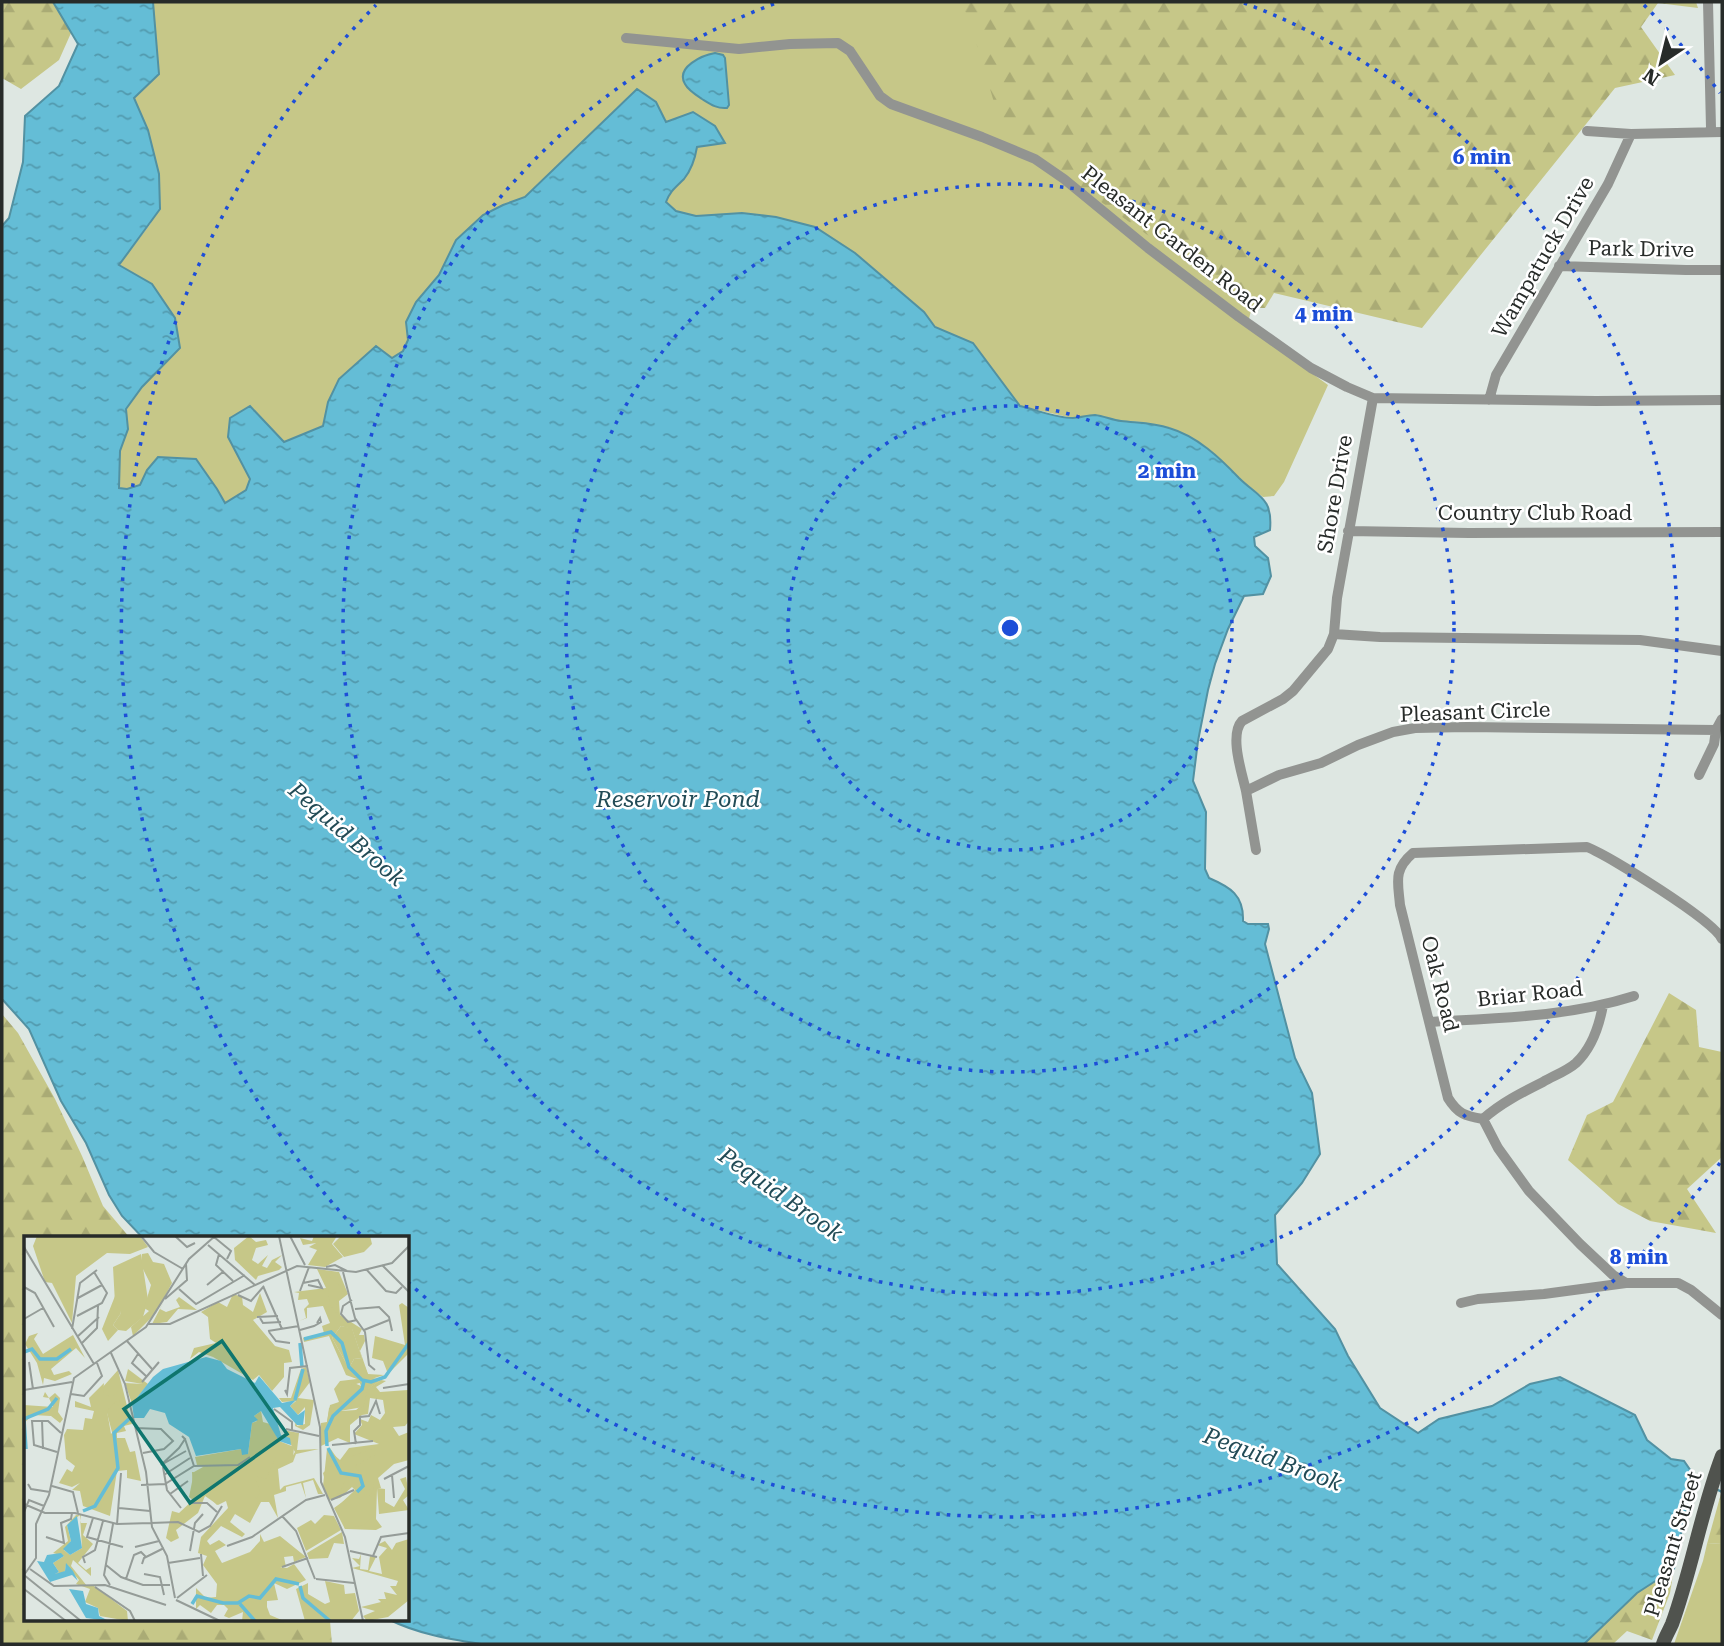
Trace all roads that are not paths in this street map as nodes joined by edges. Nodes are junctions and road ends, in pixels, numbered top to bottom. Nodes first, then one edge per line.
1 (1708, 2) edge
2 (626, 38) dead end
3 (1587, 131) dead end
4 (1709, 132) junction
5 (1722, 132) edge
6 (1631, 134) junction
7 (1559, 266) junction
8 (1722, 270) edge
9 (1373, 398) junction
10 (1489, 400) junction
11 (1722, 400) edge
12 (1348, 531) junction
13 (1722, 532) edge
14 (1334, 635) junction
15 (1722, 651) edge
16 (1722, 719) edge
17 (1716, 730) junction
18 (1699, 775) dead end
19 (1246, 791) junction
20 (1256, 850) dead end
21 (1722, 918) edge
22 (1721, 935) edge
23 (1634, 996) dead end
24 (1603, 1005) junction
25 (1429, 1022) junction
26 (1483, 1119) junction
27 (1626, 1283) junction
28 (1461, 1303) dead end
29 (1722, 1315) edge
30 (1722, 1456) edge
31 (1663, 1644) edge

1 - 4 street
2 - 9 street, Pleasant Garden Road
3 - 6 street
4 - 5 street
4 - 6 street
6 - 7 street, Wampatuck Drive
7 - 8 street, Park Drive
7 - 10 street, Wampatuck Drive
9 - 10 street, Pleasant Garden Road
9 - 12 street, Shore Drive
10 - 11 street, Pleasant Garden Road
12 - 13 street, Country Club Road
12 - 14 street, Shore Drive
14 - 15 street
14 - 19 street
16 - 17 street
17 - 18 street
17 - 19 street, Pleasant Circle
19 - 20 street
21 - 22 street
22 - 25 street, Oak Road
23 - 24 street, Briar Road
24 - 25 street, Briar Road
24 - 26 street
25 - 26 street, Oak Road
26 - 27 street
27 - 28 street
27 - 29 street
30 - 31 main road, Pleasant Street

